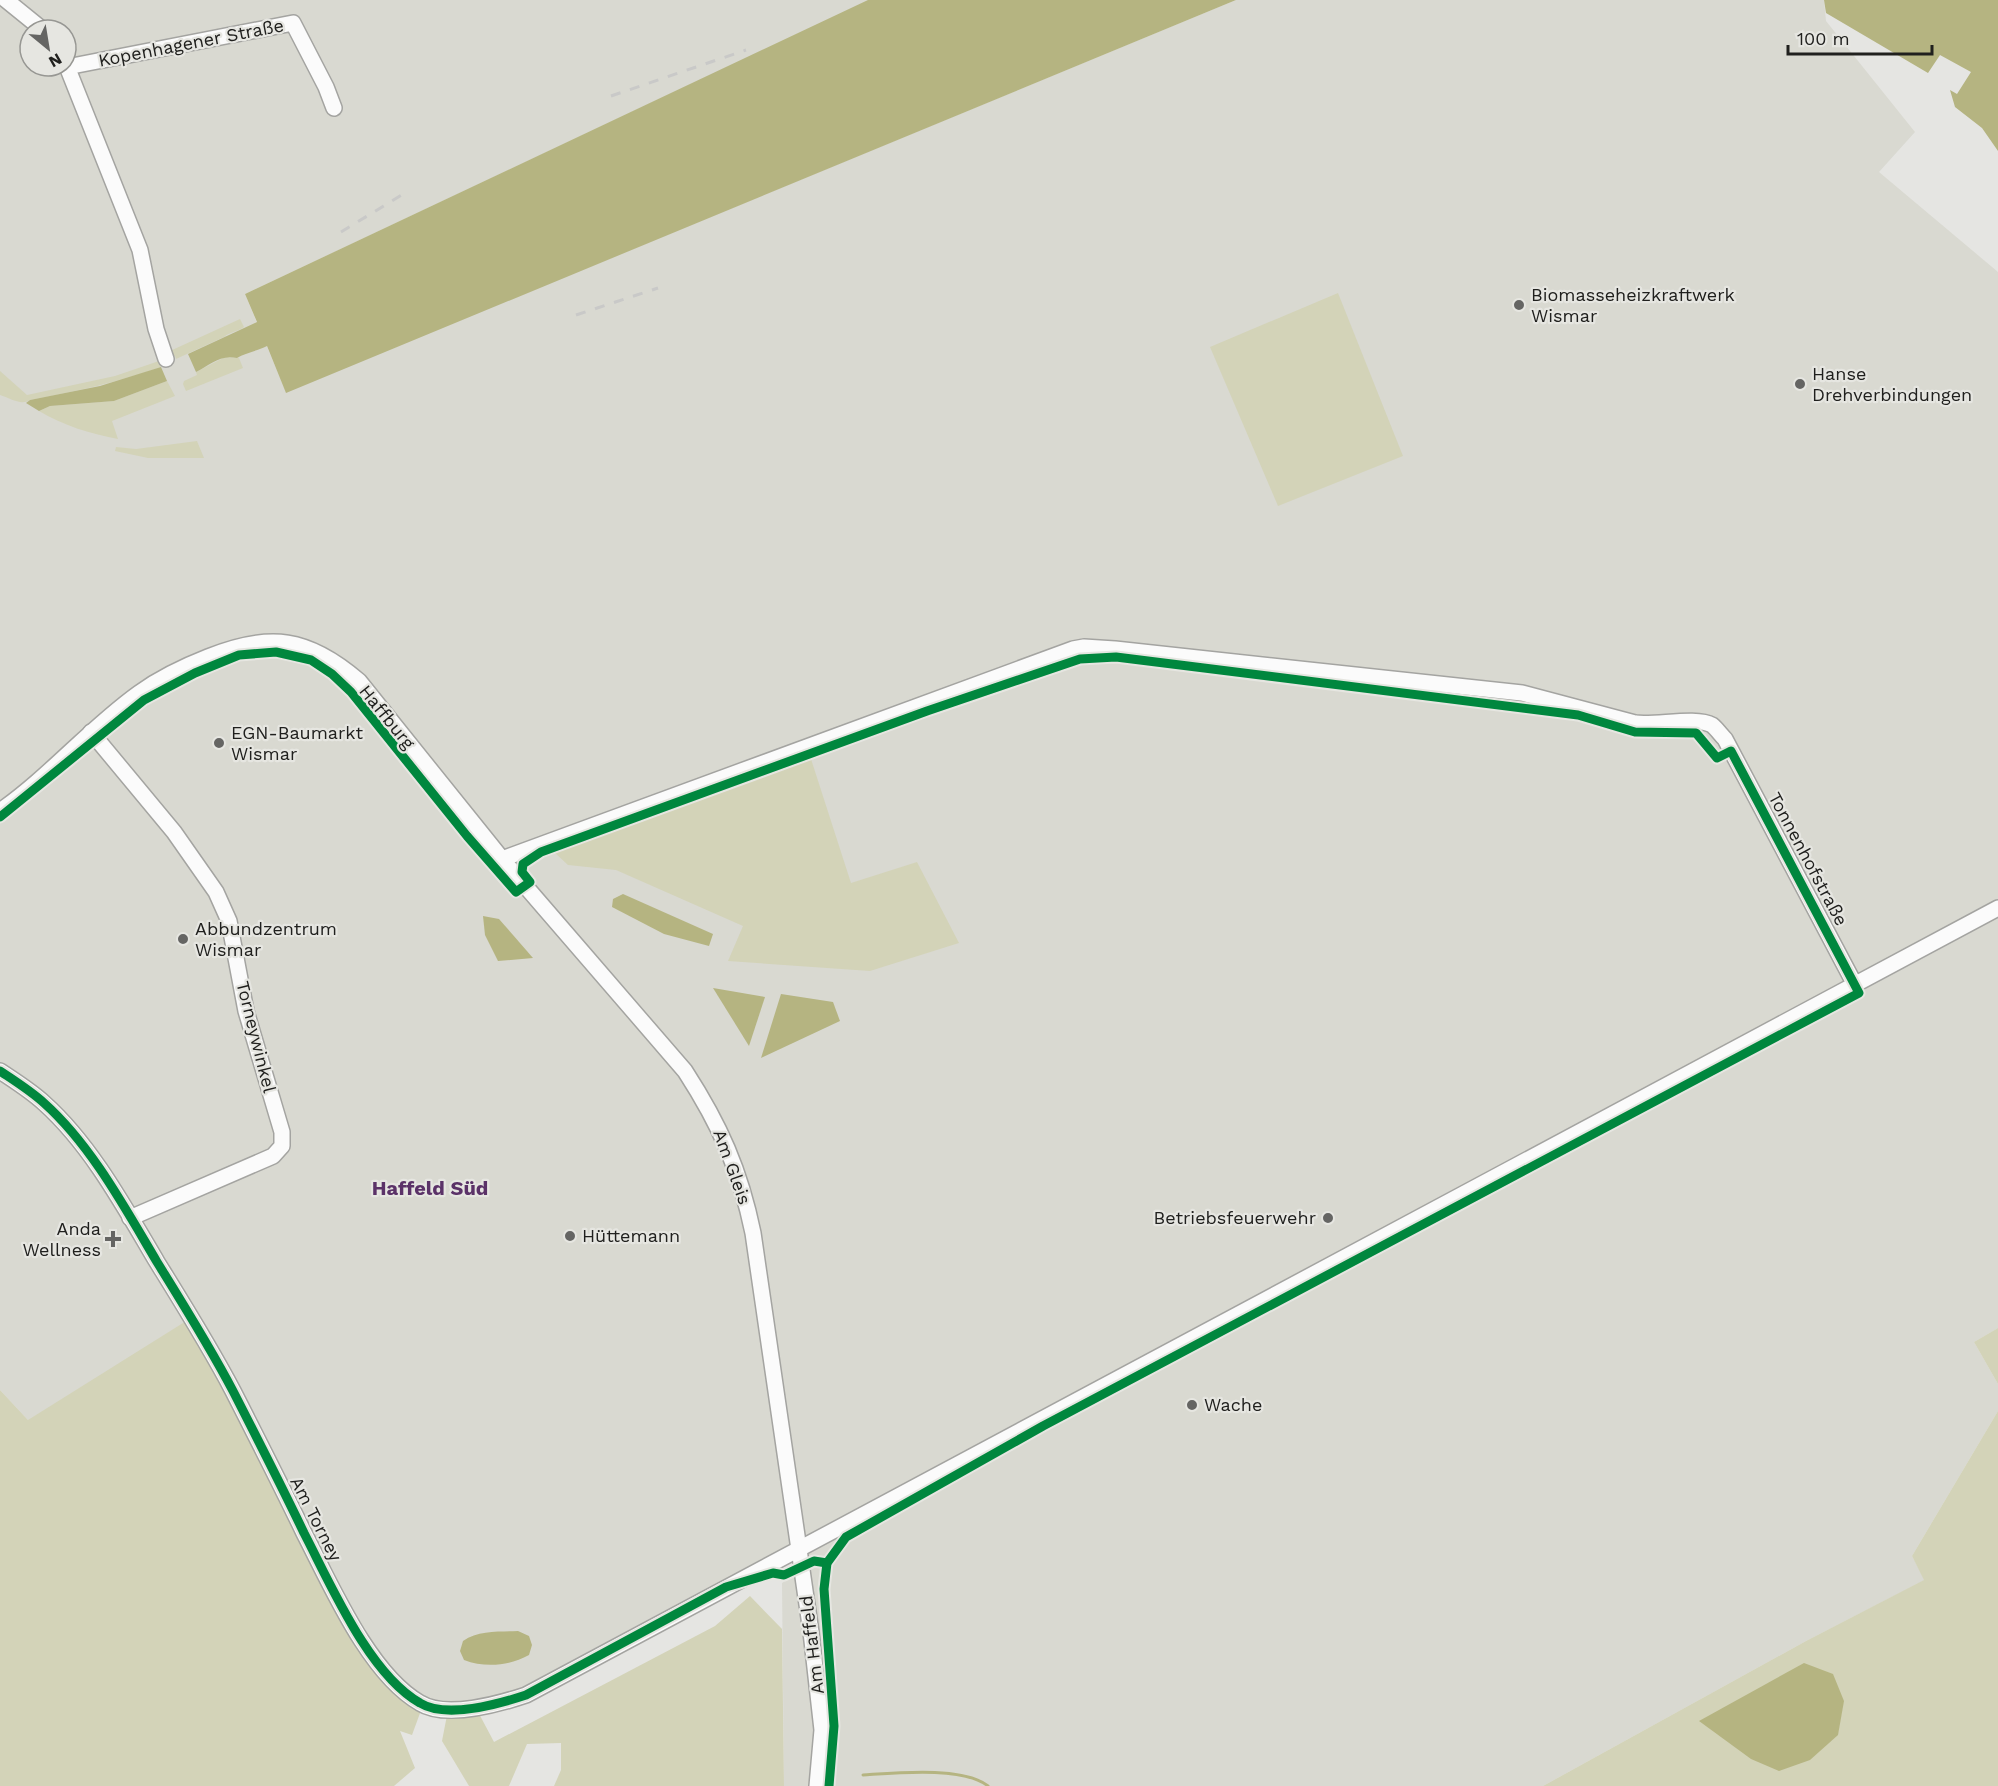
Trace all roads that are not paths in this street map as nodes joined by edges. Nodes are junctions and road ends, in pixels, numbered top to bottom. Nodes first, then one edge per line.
1 (6, 0) edge
2 (28, 18) edge
3 (78, 63) edge
4 (72, 78) edge
5 (334, 108) dead end
6 (166, 359) dead end
7 (91, 732) junction
8 (0, 811) edge
9 (502, 858) junction
10 (1998, 908) edge
11 (1854, 983) junction
12 (0, 1071) edge
13 (130, 1218) junction
14 (800, 1549) junction
15 (817, 1786) edge

1 - 2 street
3 - 5 street, Kopenhagener Straße
4 - 6 street, Kopenhagener Straße
7 - 8 street, Haffburg
7 - 9 street, Haffburg
7 - 13 street, Torneywinkel
9 - 11 street, Tonnenhofstraße
9 - 14 street, Am Gleis
10 - 11 street
11 - 14 street
12 - 13 street, Am Torney
13 - 14 street, Am Torney
14 - 15 street, Am Haffeld

